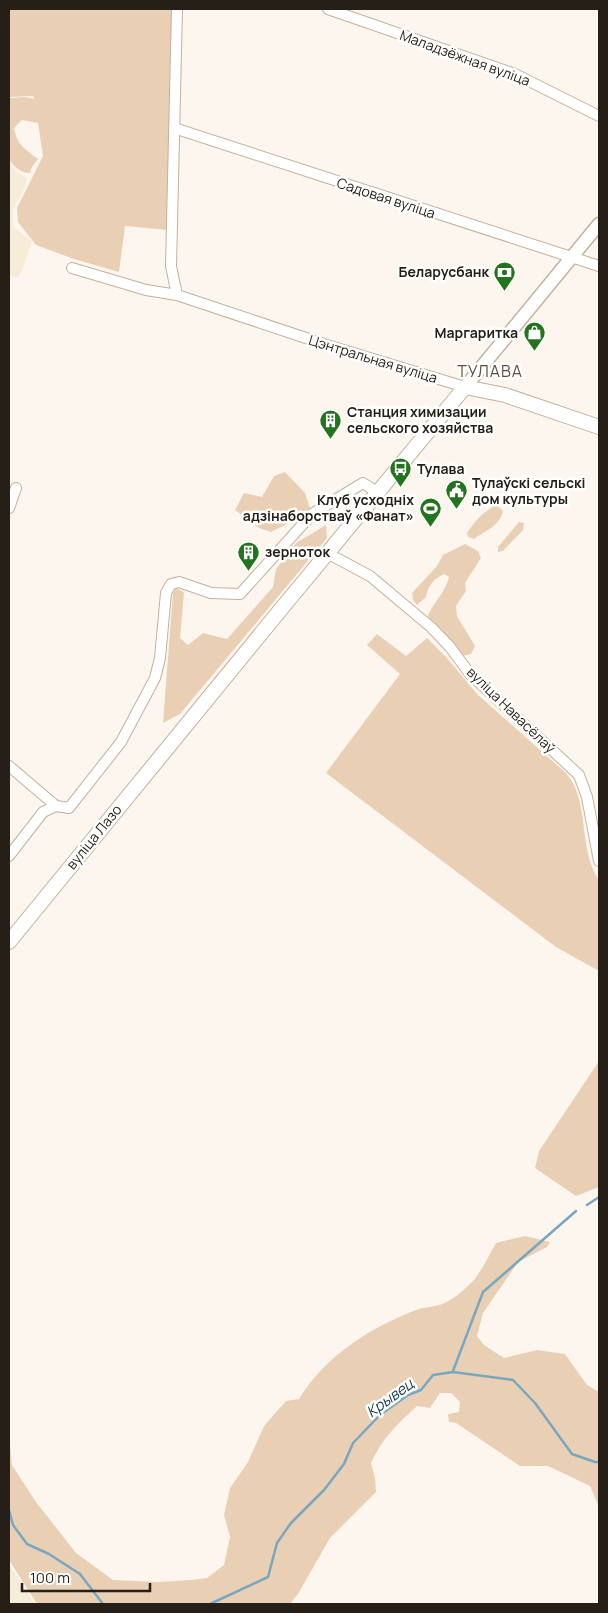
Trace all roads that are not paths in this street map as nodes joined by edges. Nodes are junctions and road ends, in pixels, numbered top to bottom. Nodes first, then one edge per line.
1 (177, 9) edge
2 (328, 9) edge
3 (599, 116) edge
4 (174, 128) junction
5 (599, 224) edge
6 (572, 258) junction
7 (599, 266) edge
8 (72, 268) dead end
9 (177, 295) junction
10 (465, 387) junction
11 (599, 427) edge
12 (16, 488) dead end
13 (377, 492) junction
14 (9, 508) edge
15 (327, 554) junction
16 (9, 766) edge
17 (56, 806) junction
18 (9, 856) edge
19 (599, 862) edge
20 (9, 942) edge

1 - 4 street
2 - 3 street, Маладзёжная вуліца
4 - 6 street, Садовая вуліца
4 - 9 street
5 - 6 street
6 - 7 street, Садовая вуліца
6 - 10 street
8 - 9 street, Цэнтральная вуліца
9 - 10 street, Цэнтральная вуліца
10 - 11 main road, Цэнтральная вуліца
10 - 13 main road, вуліца Лазо
12 - 14 street
13 - 15 main road, вуліца Лазо
13 - 17 street
15 - 19 street, вуліца Навасёлаў
15 - 20 main road, вуліца Лазо
16 - 17 street
17 - 18 street

